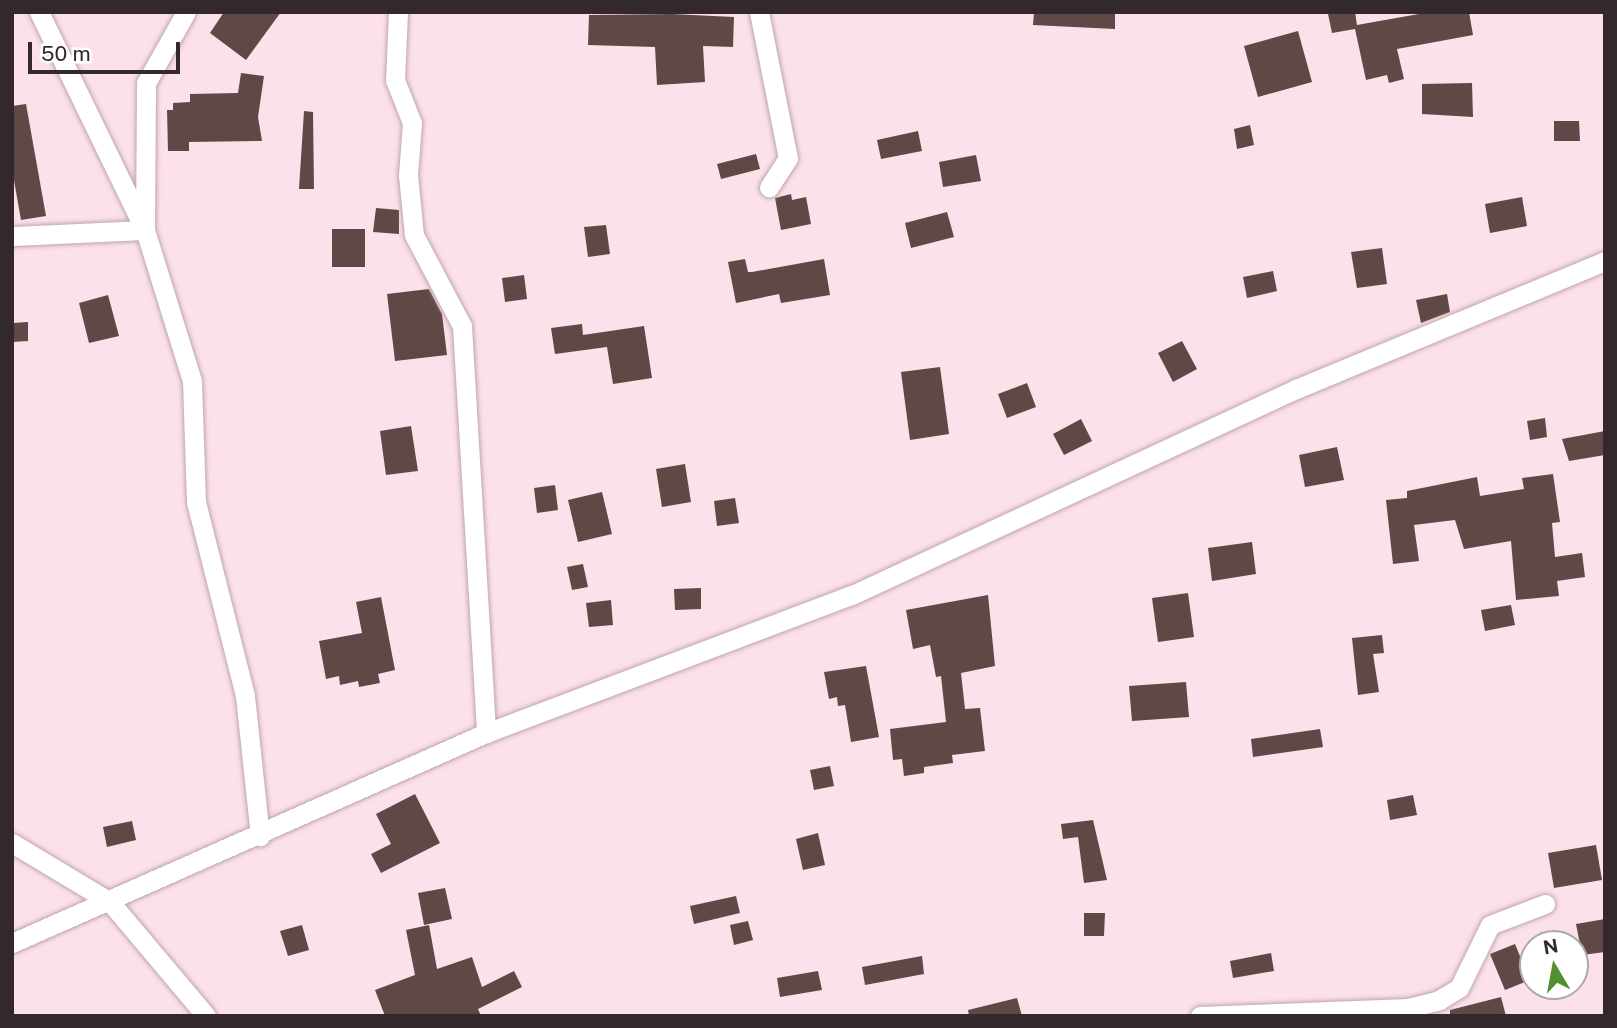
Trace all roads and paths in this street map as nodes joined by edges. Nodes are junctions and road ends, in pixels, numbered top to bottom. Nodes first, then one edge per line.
1 (39, 12) edge
2 (186, 12) edge
3 (398, 12) edge
4 (759, 12) edge
5 (769, 187) dead end
6 (145, 230) junction
7 (12, 236) edge
8 (1605, 261) edge
9 (486, 733) junction
10 (260, 836) junction
11 (12, 843) edge
12 (110, 902) junction
13 (1545, 904) dead end
14 (12, 943) edge
15 (206, 1016) edge
16 (1200, 1016) edge

1 - 6 street
2 - 6 street
3 - 9 street
4 - 5 street
6 - 7 street
6 - 10 street
8 - 9 street
9 - 10 street
10 - 12 street
11 - 12 street
12 - 14 street
12 - 15 street
13 - 16 street

